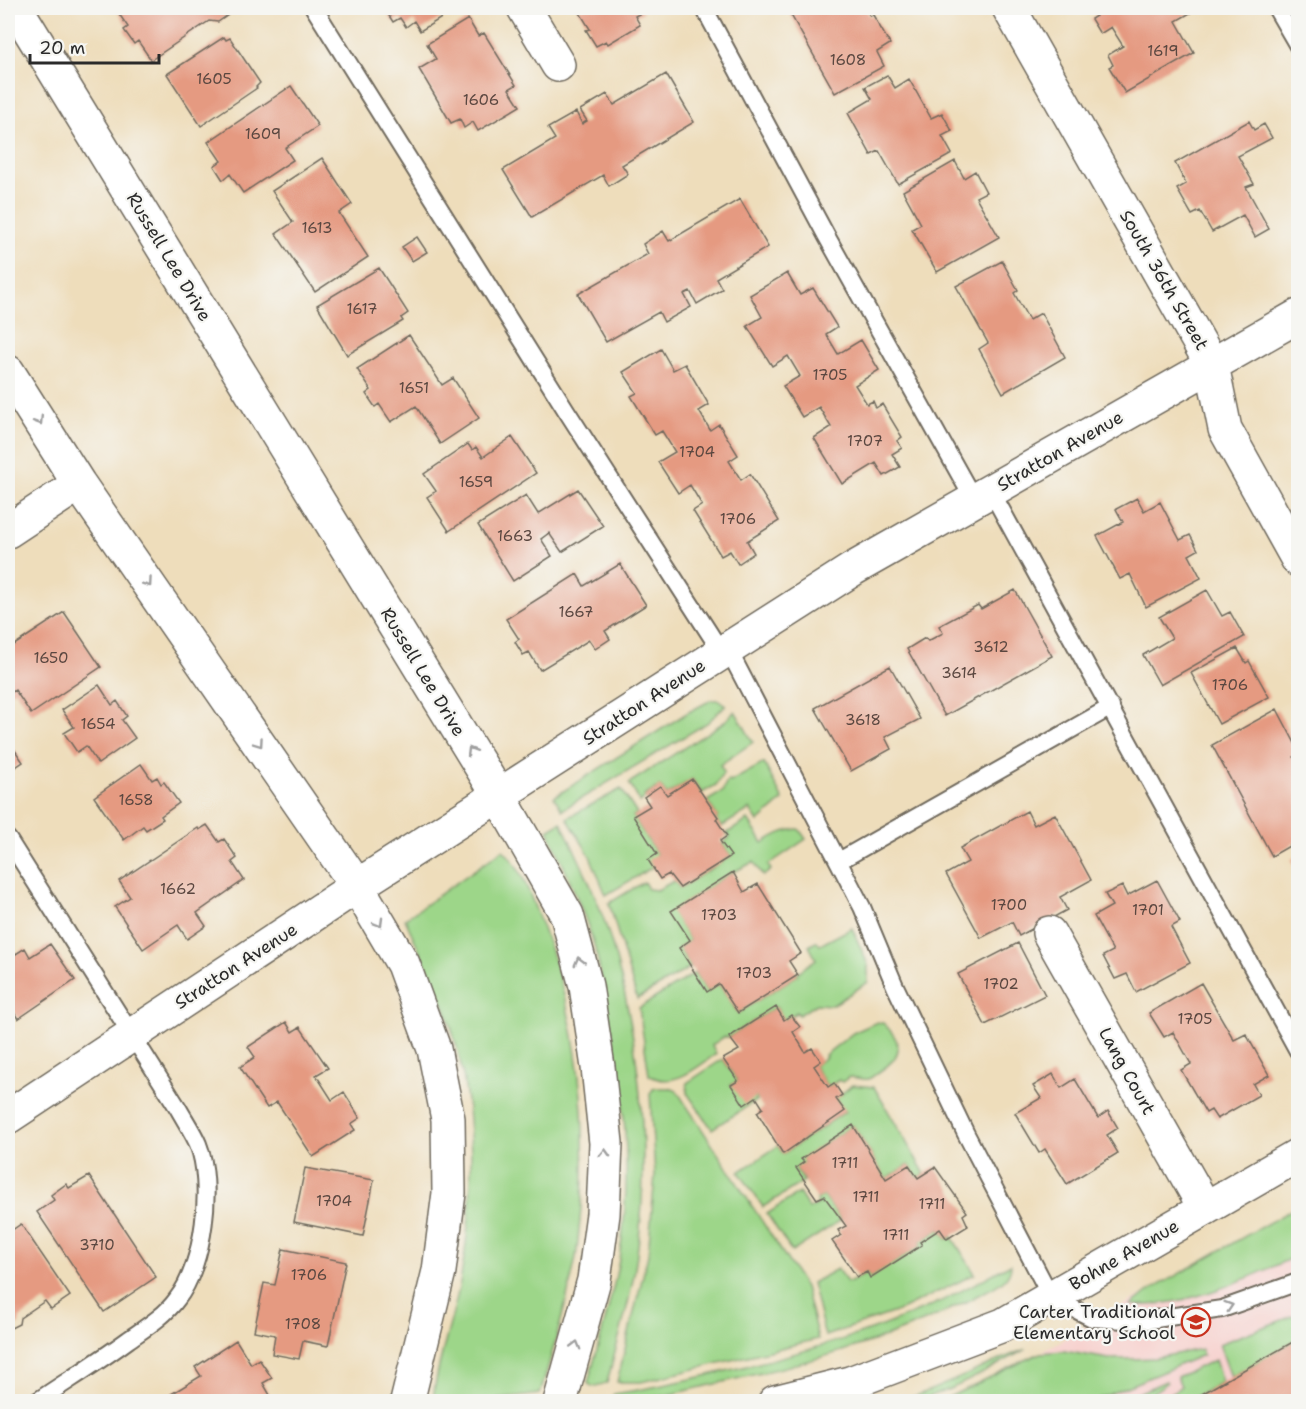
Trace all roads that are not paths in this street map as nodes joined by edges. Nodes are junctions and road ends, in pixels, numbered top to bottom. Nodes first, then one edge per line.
1 (16, 8) edge
2 (314, 8) edge
3 (524, 8) edge
4 (704, 8) edge
5 (1009, 8) edge
6 (1276, 8) edge
7 (1299, 46) edge
8 (558, 65) dead end
9 (1299, 316) edge
10 (1212, 365) junction
11 (8, 372) edge
12 (79, 483) junction
13 (983, 495) junction
14 (8, 531) edge
15 (1299, 561) edge
16 (725, 651) junction
17 (1111, 707) junction
18 (498, 796) junction
19 (8, 839) edge
20 (839, 861) junction
21 (357, 886) junction
22 (1049, 933) dead end
23 (131, 1036) junction
24 (1299, 1052) edge
25 (8, 1117) edge
26 (1299, 1155) edge
27 (1205, 1208) junction
28 (1299, 1281) edge
29 (1051, 1297) junction
30 (36, 1401) edge
31 (407, 1401) edge
32 (560, 1401) edge
33 (775, 1401) edge

18 -> 1 street, Russell Lee Drive
2 - 16 lane
3 - 8 street
4 - 13 lane
5 - 10 street, South 36th Street
6 - 7 lane
9 - 10 street, Stratton Avenue
10 - 13 street, Stratton Avenue
10 - 15 street, South 36th Street
11 -> 12 street
12 - 14 street
12 -> 21 street
13 - 16 street, Stratton Avenue
13 - 17 lane
16 - 18 street, Stratton Avenue
16 - 20 lane
17 - 20 lane
17 - 24 lane
18 - 21 street, Stratton Avenue
32 -> 18 street, Russell Lee Drive
19 - 23 lane
20 - 29 lane
21 - 23 street, Stratton Avenue
21 -> 31 street
22 - 27 street, Lang Court
23 - 25 street, Stratton Avenue
23 - 30 lane
26 - 27 street, Bohne Avenue
27 - 29 street, Bohne Avenue
29 -> 28 lane
29 - 33 street, Bohne Avenue

